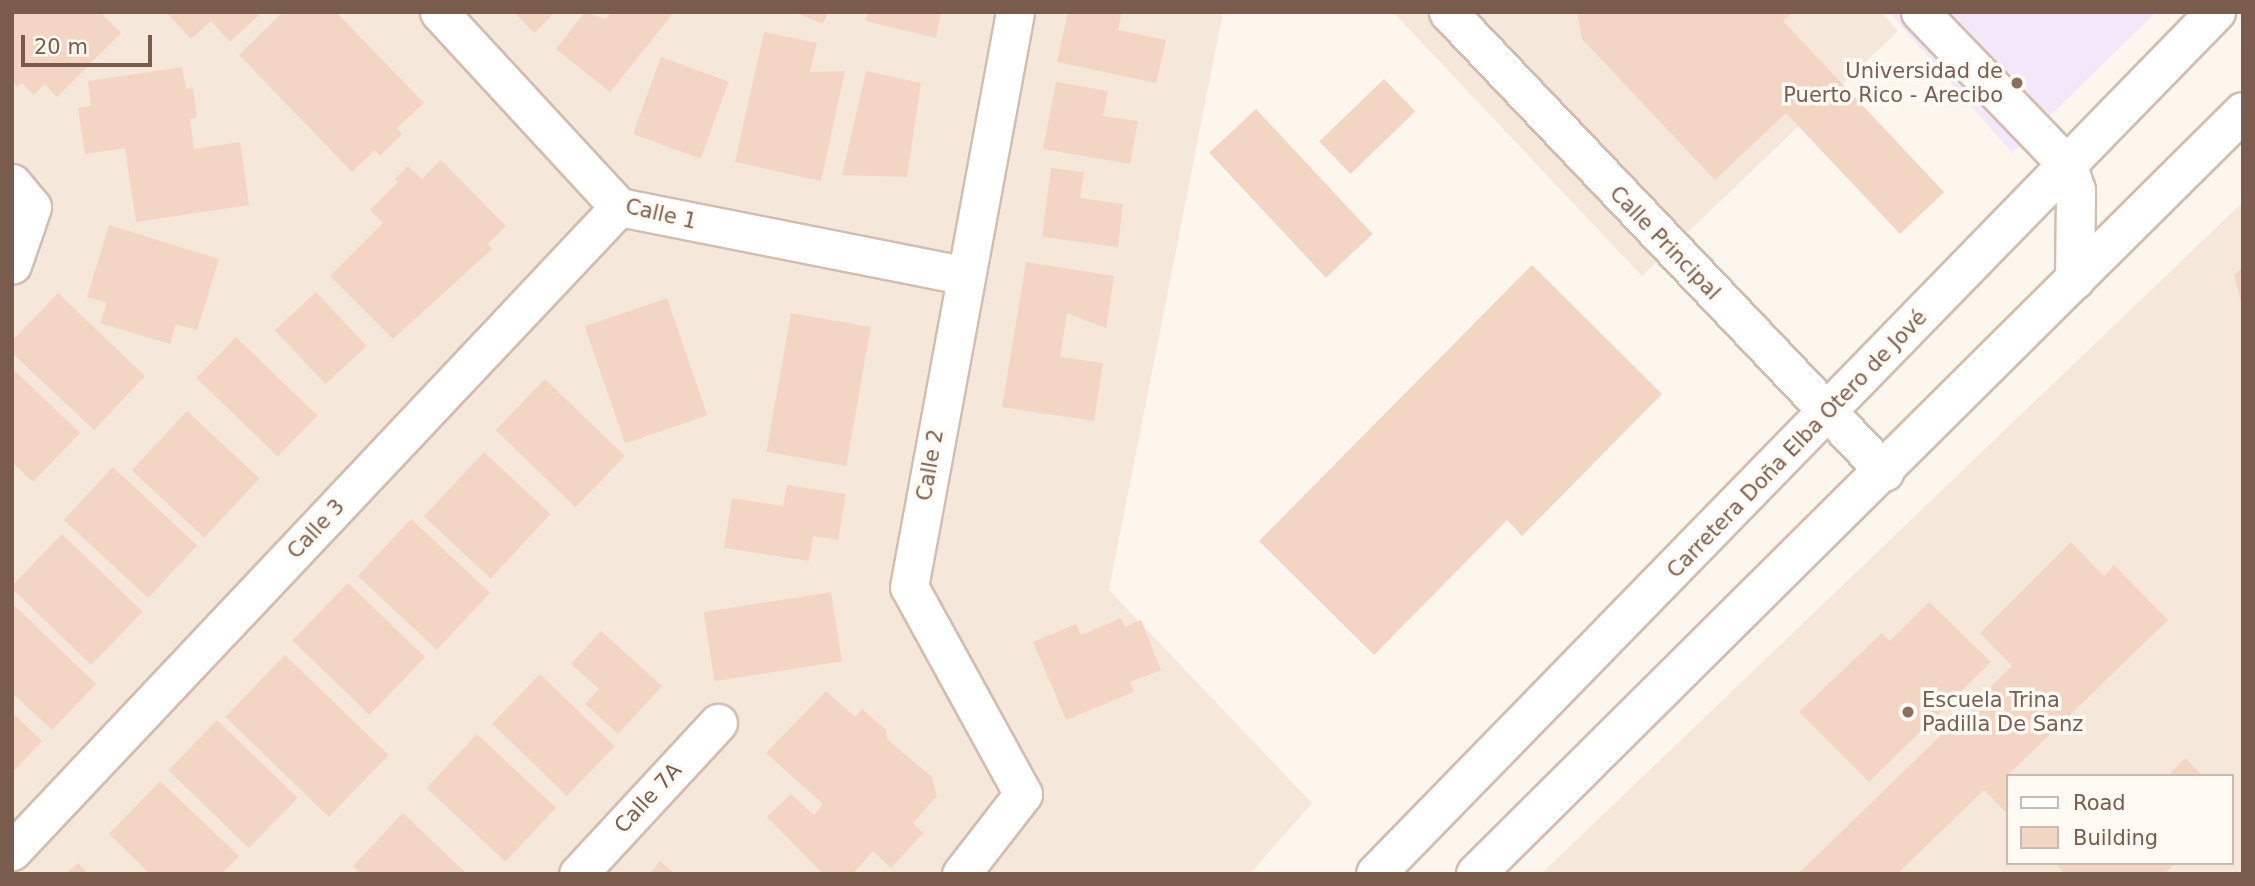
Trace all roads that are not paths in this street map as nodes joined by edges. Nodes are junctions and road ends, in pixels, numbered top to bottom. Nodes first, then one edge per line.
1 (439, 12) edge
2 (1015, 12) edge
3 (1448, 12) edge
4 (1920, 12) edge
5 (2216, 12) edge
6 (2243, 111) edge
7 (2068, 166) junction
8 (12, 183) edge
9 (619, 207) junction
10 (12, 265) edge
11 (962, 275) junction
12 (2076, 281) junction
13 (1828, 414) junction
14 (1885, 472) junction
15 (718, 723) dead end
16 (12, 851) edge
17 (578, 874) edge
18 (961, 874) edge
19 (1376, 874) edge
20 (1476, 874) edge

1 - 9 street, Calle 1
2 - 11 street, Calle 2
3 - 13 street, Calle Principal
4 - 7 street
5 - 7 street, Carretera Doña Elba Otero de Jové
6 - 12 street
7 - 12 street
7 - 13 street, Carretera Doña Elba Otero de Jové
8 - 10 street
9 - 11 street, Calle 1
9 - 16 street, Calle 3
11 - 18 street, Calle 2
12 - 14 street
13 - 14 street, Calle Principal
13 - 19 street, Carretera Doña Elba Otero de Jové
14 - 20 street
15 - 17 street, Calle 7A

